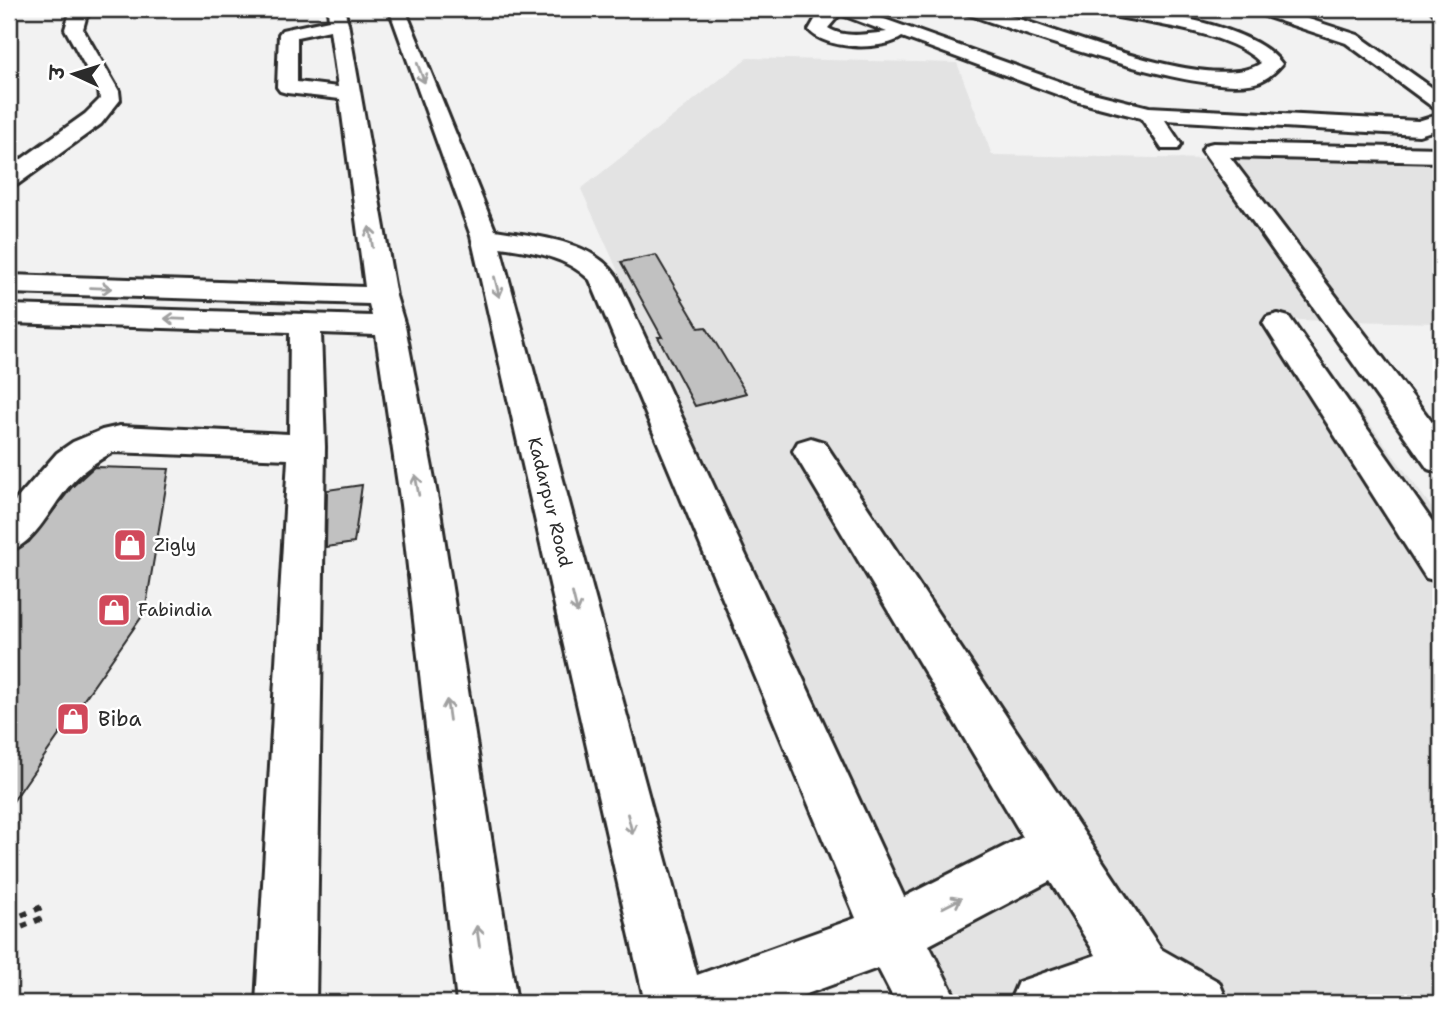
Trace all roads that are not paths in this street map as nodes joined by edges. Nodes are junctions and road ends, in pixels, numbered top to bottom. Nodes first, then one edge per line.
1 (86, 9) edge
2 (397, 9) edge
3 (838, 9) edge
4 (970, 9) edge
5 (1104, 9) edge
6 (1252, 14) edge
7 (337, 16) edge
8 (1219, 35) junction
9 (894, 36) dead end
10 (1152, 68) junction
11 (349, 94) junction
12 (1082, 97) junction
13 (1441, 104) edge
14 (1149, 113) junction
15 (1441, 121) edge
16 (1170, 144) dead end
17 (1441, 155) edge
18 (9, 179) edge
19 (484, 236) junction
20 (9, 284) edge
21 (68, 287) junction
22 (240, 292) junction
23 (385, 311) junction
24 (23, 314) edge
25 (217, 321) junction
26 (305, 323) junction
27 (1278, 323) dead end
28 (307, 447) junction
29 (811, 451) dead end
30 (1441, 460) edge
31 (9, 536) edge
32 (1441, 566) edge
33 (1059, 847) junction
34 (891, 934) junction
35 (1140, 970) junction
36 (286, 1003) edge
37 (486, 1003) edge
38 (675, 1003) edge
39 (702, 1003) edge
40 (928, 1003) edge
41 (1039, 1003) edge
42 (1198, 1003) edge

1 - 18 street
2 -> 19 street, Kadarpur Road
3 - 9 street
3 - 12 street
4 - 10 street
5 - 8 street
6 - 8 street
6 - 13 street
7 - 11 street
7 - 11 street
8 - 10 street
10 - 12 street
23 -> 11 street
12 - 14 street
14 - 15 street
14 - 16 street
17 - 30 street
19 - 34 street
19 -> 38 street, Kadarpur Road
20 - 21 street
21 -> 22 street
21 - 24 street
22 - 23 street
22 - 25 street
23 - 26 street
37 -> 23 street
25 -> 24 street
25 - 26 street
26 - 28 street
27 - 32 street
28 - 31 street
28 - 36 street
29 - 33 street
34 -> 33 street
33 - 35 street
34 - 39 street
34 - 40 street
35 - 41 street
35 - 42 street

